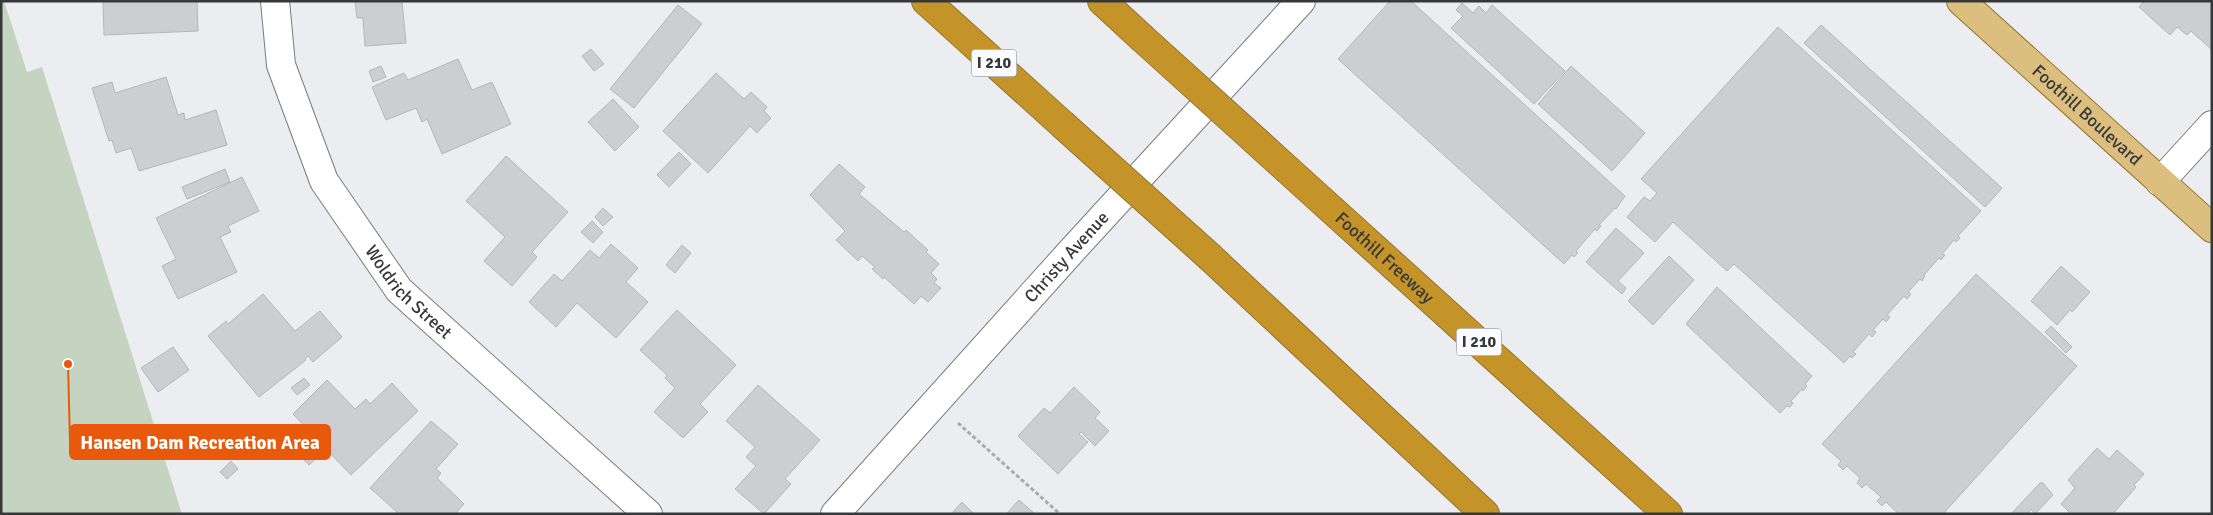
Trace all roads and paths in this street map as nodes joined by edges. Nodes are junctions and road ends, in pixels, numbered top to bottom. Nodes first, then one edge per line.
1 (275, 1) edge
2 (926, 1) edge
3 (1102, 1) edge
4 (1301, 1) edge
5 (1961, 1) edge
6 (2212, 125) edge
7 (2160, 182) junction
8 (2212, 228) edge
9 (1542, 399) junction
10 (935, 403) junction
11 (648, 514) edge
12 (835, 514) edge
13 (1060, 514) edge
14 (1485, 514) edge
15 (1668, 514) edge
16 (1684, 514) edge

1 - 11 street, Woldrich Street
2 - 14 highway, I 210, bridge
3 - 9 highway, Foothill Freeway / I 210, bridge
4 - 10 street, Christy Avenue
5 - 7 main road, Foothill Boulevard
6 - 7 street
7 - 8 main road, Foothill Boulevard
9 - 15 highway, Foothill Freeway / I 210
9 - 16 highway
10 - 12 street, Christy Avenue
10 - 13 path

